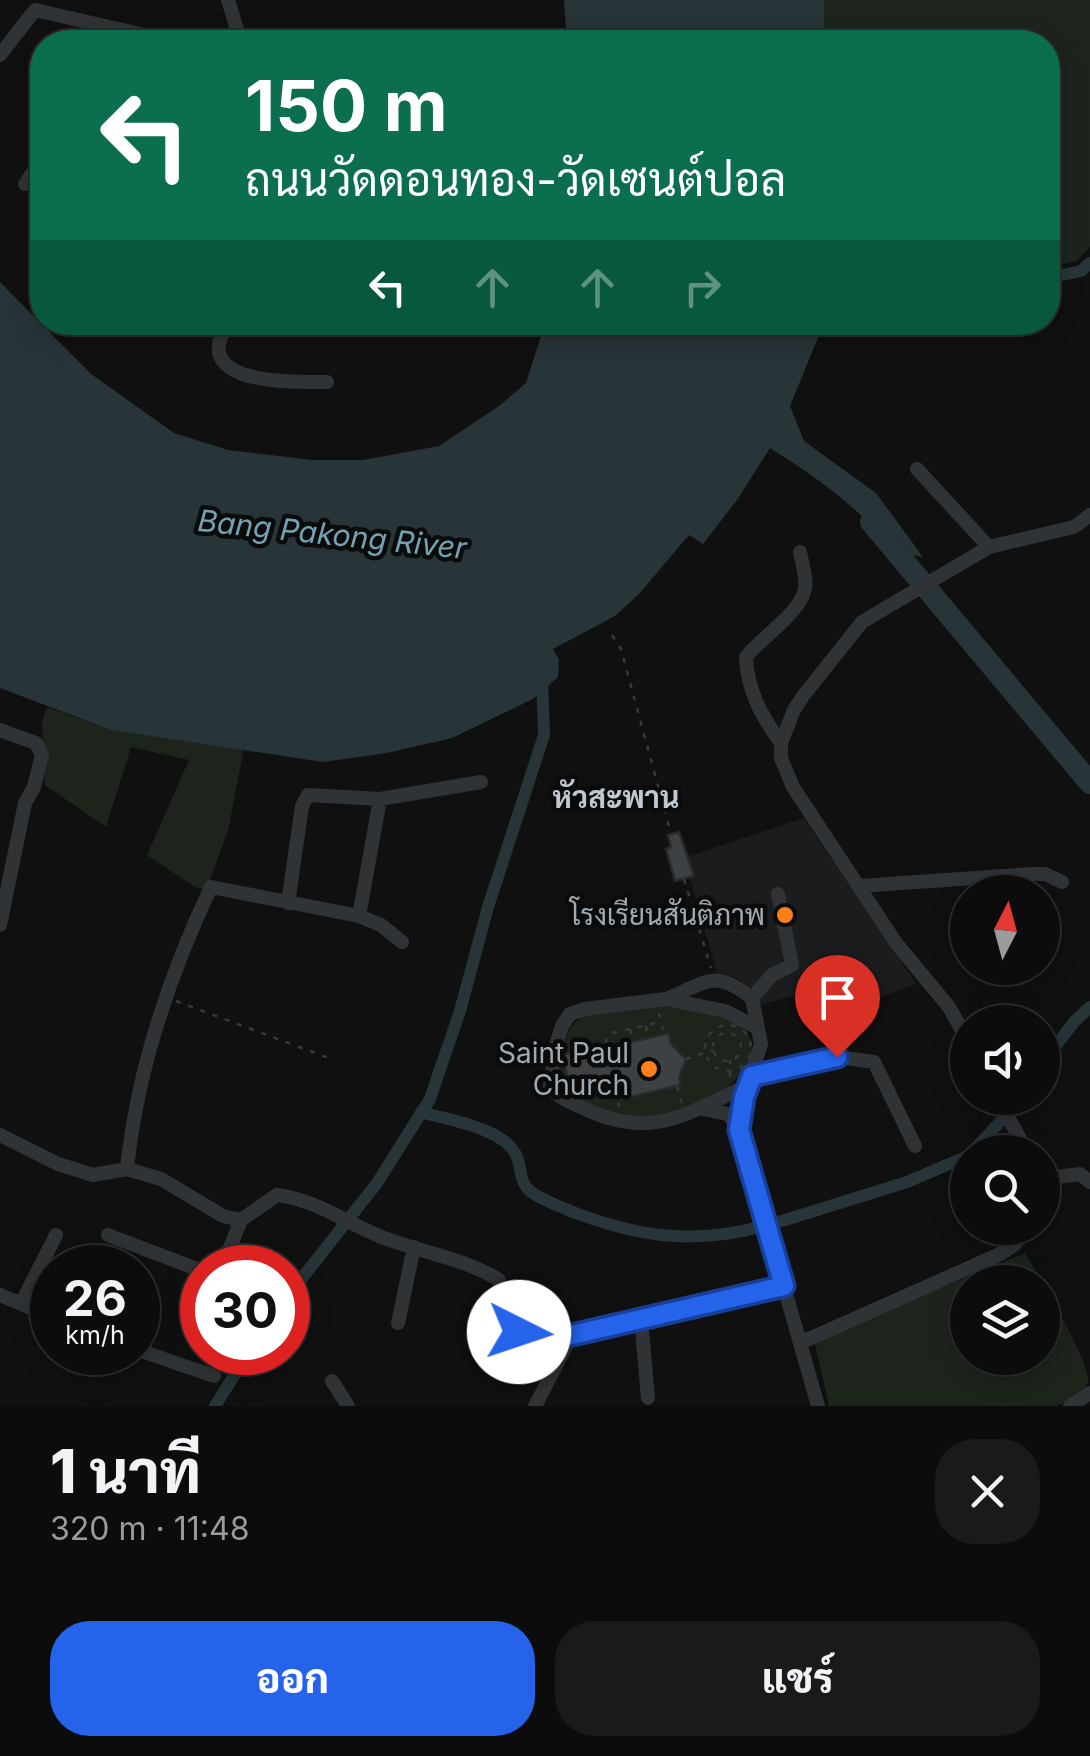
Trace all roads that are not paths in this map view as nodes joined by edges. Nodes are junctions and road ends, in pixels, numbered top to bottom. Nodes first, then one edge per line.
1 (228, 0) edge
2 (89, 30) edge
3 (237, 30) edge
4 (0, 55) edge
5 (30, 176) edge
6 (24, 184) dead end
7 (223, 335) edge
8 (327, 382) dead end
9 (917, 469) dead end
10 (1090, 516) edge
11 (988, 547) junction
12 (800, 552) dead end
13 (0, 730) edge
14 (781, 743) junction
15 (481, 782) dead end
16 (380, 799) junction
17 (1062, 882) dead end
18 (858, 886) junction
19 (778, 894) dead end
20 (288, 903) junction
21 (360, 916) junction
22 (0, 924) edge
23 (402, 942) dead end
24 (752, 998) junction
25 (661, 1000) junction
26 (950, 1009) edge
27 (758, 1028) junction
28 (750, 1080) junction
29 (702, 1110) junction
30 (739, 1130) junction
31 (0, 1135) edge
32 (915, 1146) dead end
33 (127, 1169) junction
34 (1060, 1177) edge
35 (1090, 1182) edge
36 (241, 1220) junction
37 (56, 1235) dead end
38 (108, 1235) dead end
39 (53, 1245) edge
40 (231, 1245) edge
41 (1014, 1245) edge
42 (414, 1247) junction
43 (180, 1263) edge
44 (784, 1286) junction
45 (30, 1292) edge
46 (0, 1295) edge
47 (21, 1304) junction
48 (30, 1308) edge
49 (641, 1318) junction
50 (398, 1323) dead end
51 (572, 1335) junction
52 (800, 1343) junction
53 (160, 1358) edge
54 (214, 1376) dead end
55 (332, 1381) dead end
56 (648, 1398) dead end
57 (1088, 1398) edge
58 (348, 1406) edge
59 (535, 1406) edge
60 (818, 1406) edge
61 (1070, 1406) edge

1 - 3 street
2 - 4 street
5 - 6 street
7 - 8 street
9 - 11 street
10 - 11 street
11 - 14 street
12 - 14 street
13 - 22 street
14 - 18 street
15 - 16 street
16 - 20 street
16 - 21 street
17 - 18 street
18 - 26 street
19 - 24 street
20 - 21 street
20 - 33 street
21 - 23 street
24 - 25 street
24 - 27 street
25 - 27 street
25 - 29 street
27 - 28 street
28 - 29 street
28 - 30 street
28 - 32 street
29 - 30 street
30 - 44 street
31 - 33 street
33 - 36 street
34 - 35 street
36 - 40 street
36 - 42 street
37 - 39 street
38 - 43 street
41 - 52 street
42 - 50 street
42 - 51 street
44 - 49 street
44 - 52 street
45 - 47 street
46 - 47 street
47 - 48 street
49 - 51 street
49 - 56 street
51 - 59 street
52 - 60 street
53 - 54 street
55 - 58 street
57 - 61 street

